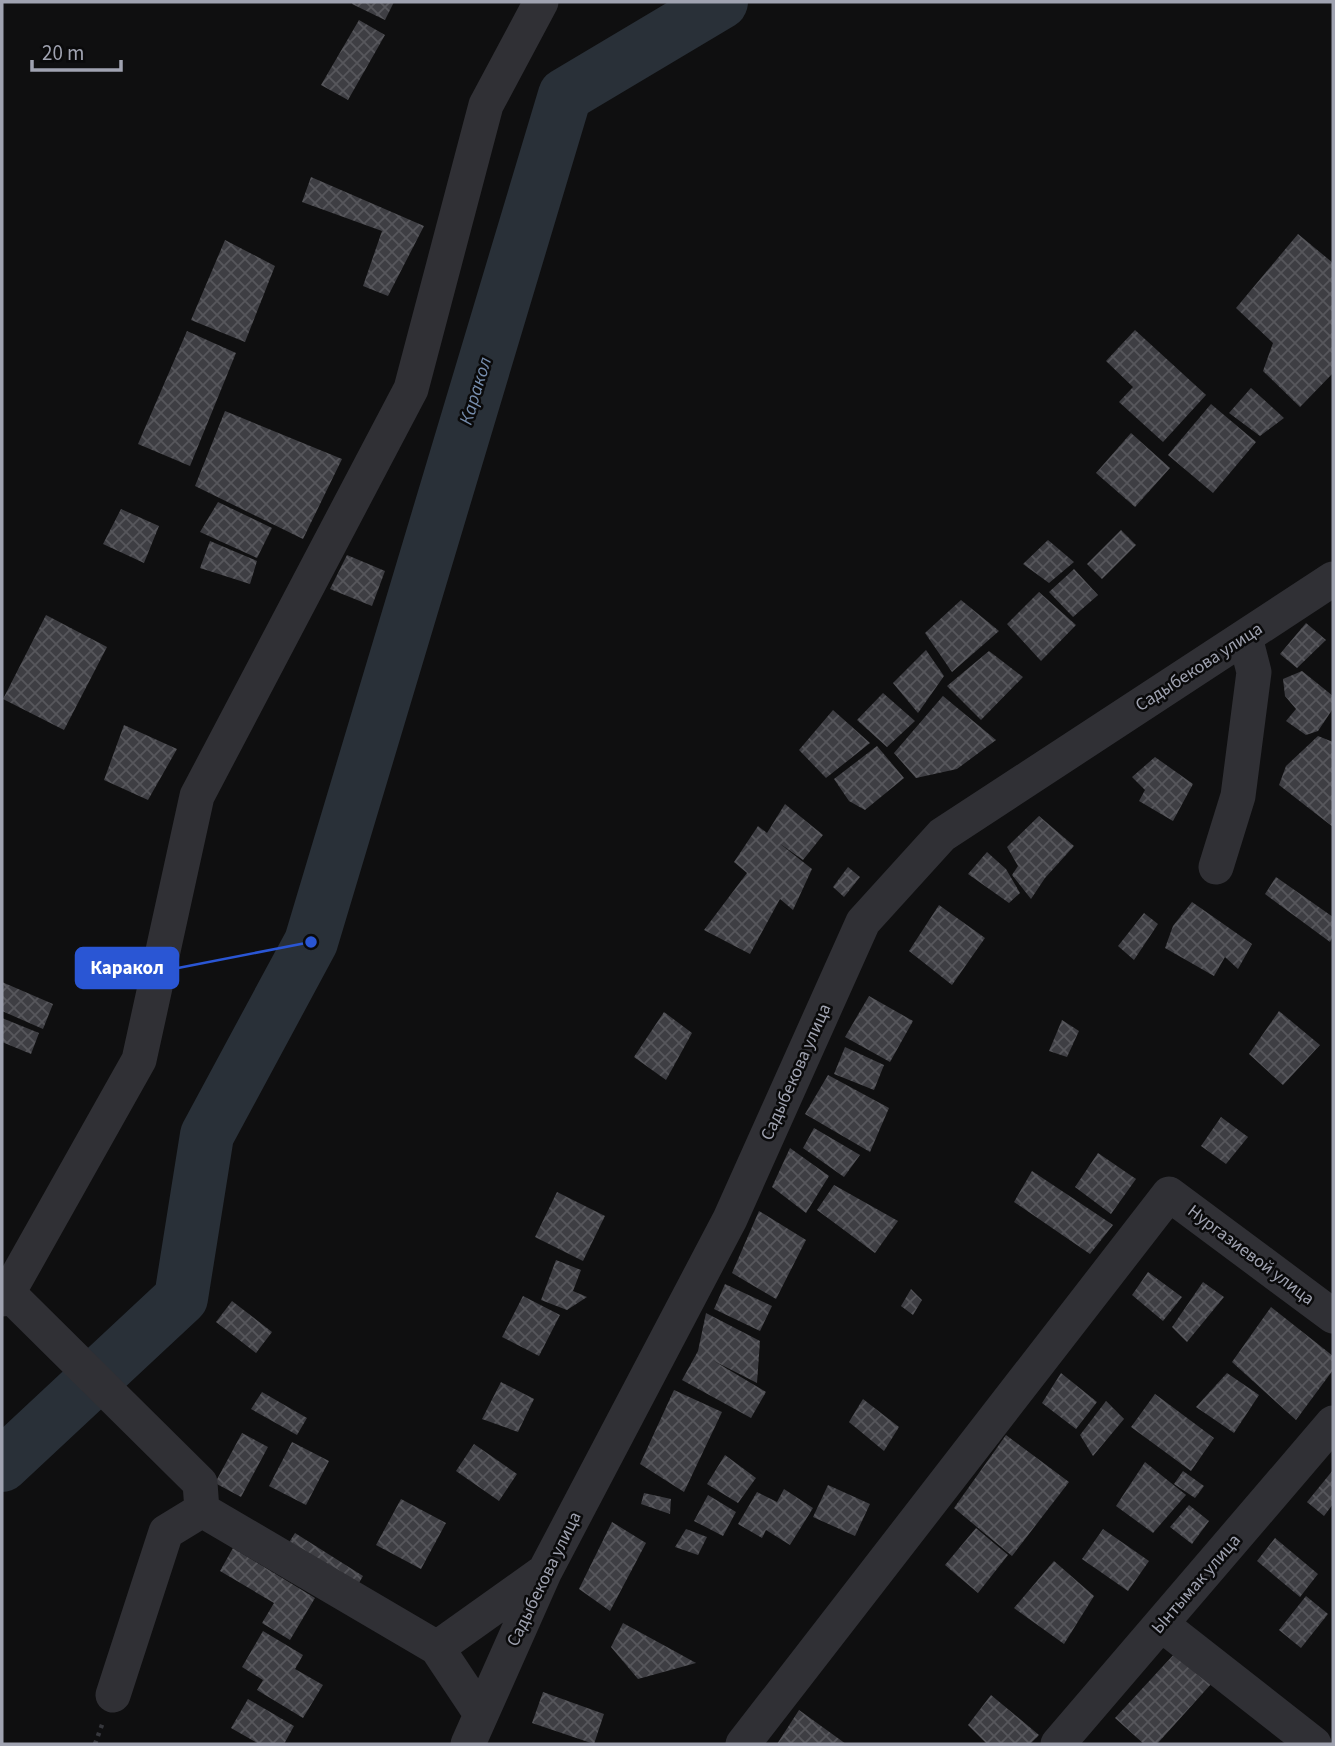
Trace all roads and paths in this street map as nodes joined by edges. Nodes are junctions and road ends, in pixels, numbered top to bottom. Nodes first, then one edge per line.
1 (541, 2) edge
2 (1333, 579) edge
3 (1245, 637) junction
4 (1216, 867) dead end
5 (5, 1296) edge
6 (1333, 1316) edge
7 (1333, 1423) edge
8 (202, 1510) junction
9 (545, 1572) junction
10 (1161, 1624) junction
11 (437, 1648) junction
12 (113, 1695) dead end
13 (474, 1729) edge
14 (743, 1744) edge
15 (1058, 1744) edge
16 (1314, 1744) edge

1 - 5 street
2 - 3 street, Садыбекова улица
3 - 4 street
3 - 9 street, Садыбекова улица
5 - 8 street
6 - 14 street, Нургазиевой улица
7 - 10 street, Ынтымак улица
8 - 11 street
8 - 12 street
9 - 11 street
9 - 13 street, Садыбекова улица
10 - 15 street, Ынтымак улица
10 - 16 street
11 - 13 street

